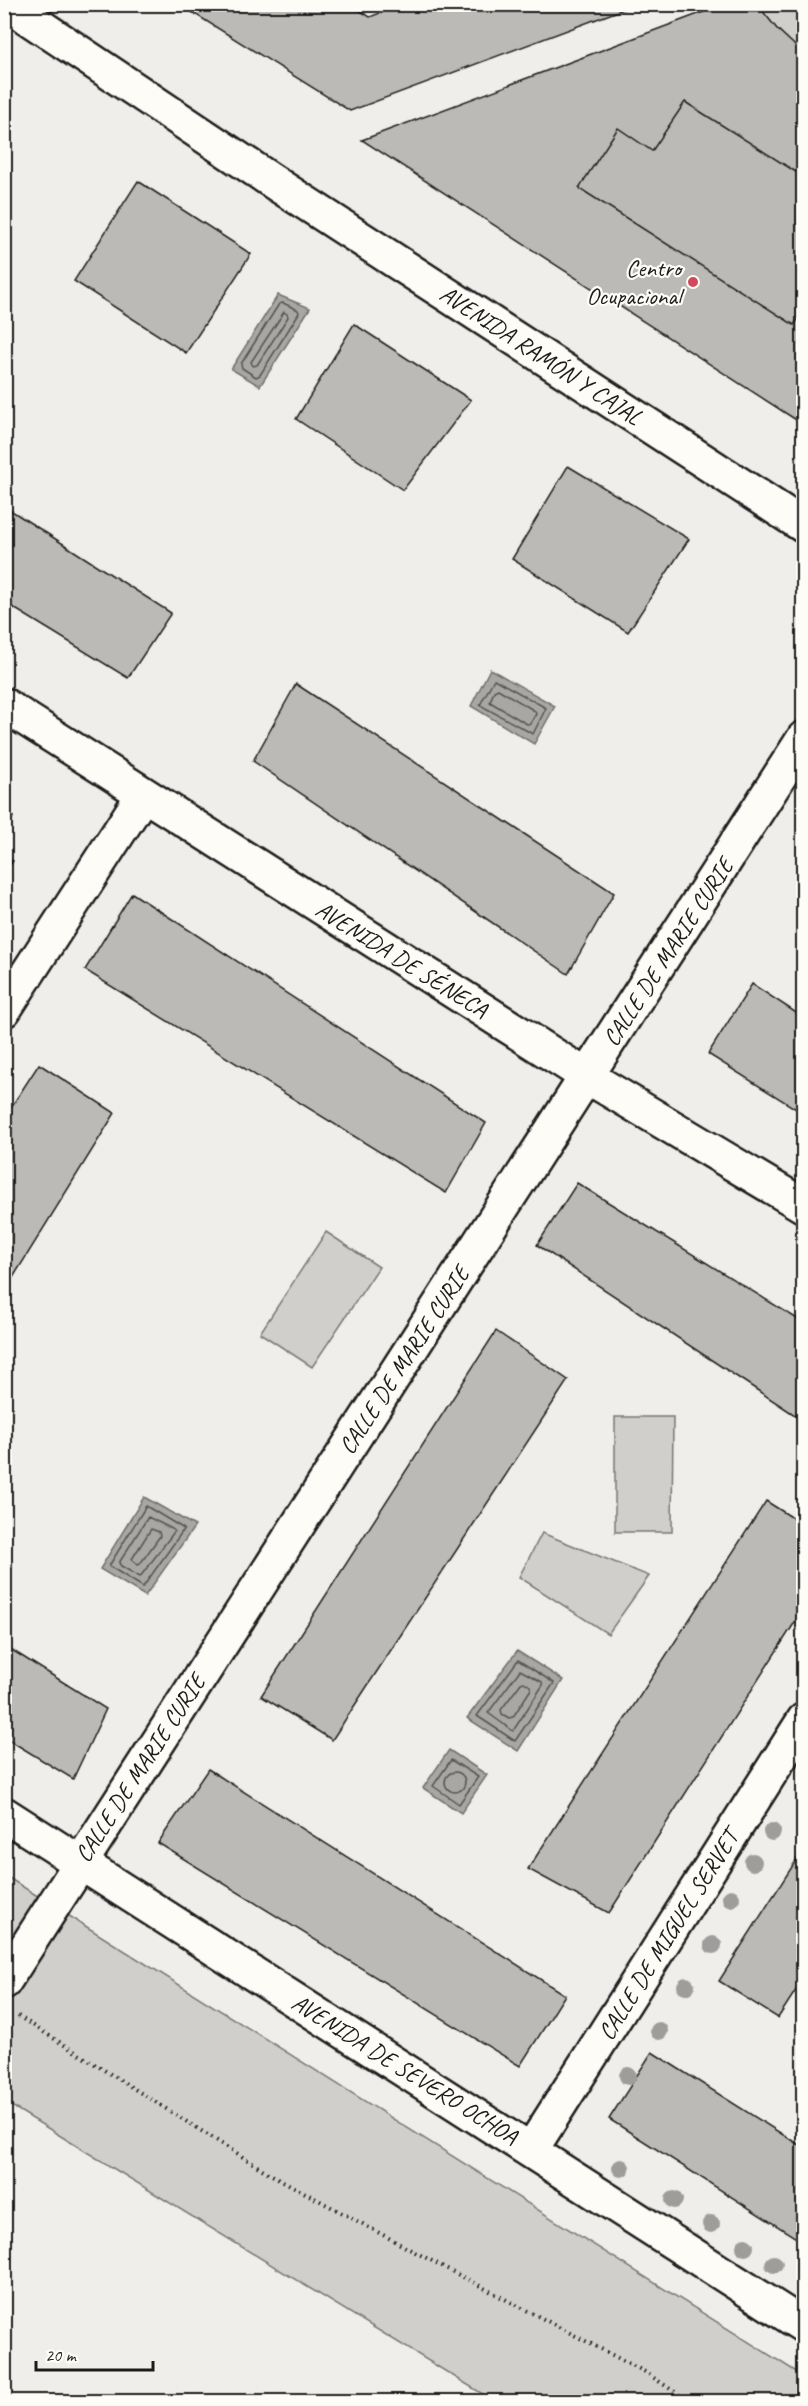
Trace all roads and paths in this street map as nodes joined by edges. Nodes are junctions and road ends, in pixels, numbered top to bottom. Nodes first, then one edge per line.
1 (6, 5) edge
2 (804, 526) edge
3 (4, 705) edge
4 (804, 738) edge
5 (143, 795) junction
6 (4, 1010) edge
7 (588, 1077) junction
8 (804, 1206) edge
9 (804, 1720) edge
10 (4, 1814) edge
11 (80, 1862) junction
12 (4, 1982) edge
13 (15, 2014) dead end
14 (531, 2150) junction
15 (804, 2326) edge
16 (690, 2402) edge

1 - 2 street, AVENIDA RAMÓN Y CAJAL
3 - 5 street, AVENIDA DE SÉNECA
4 - 7 street, CALLE DE MARIE CURIE
5 - 6 street
5 - 7 street, AVENIDA DE SÉNECA
7 - 8 street, AVENIDA DE SÉNECA
7 - 11 street, CALLE DE MARIE CURIE
9 - 14 street, CALLE DE MIGUEL SERVET
10 - 11 street, AVENIDA DE SEVERO OCHOA
11 - 12 street, CALLE DE MARIE CURIE
11 - 14 street, AVENIDA DE SEVERO OCHOA
13 - 16 path
14 - 15 street, AVENIDA DE SEVERO OCHOA

